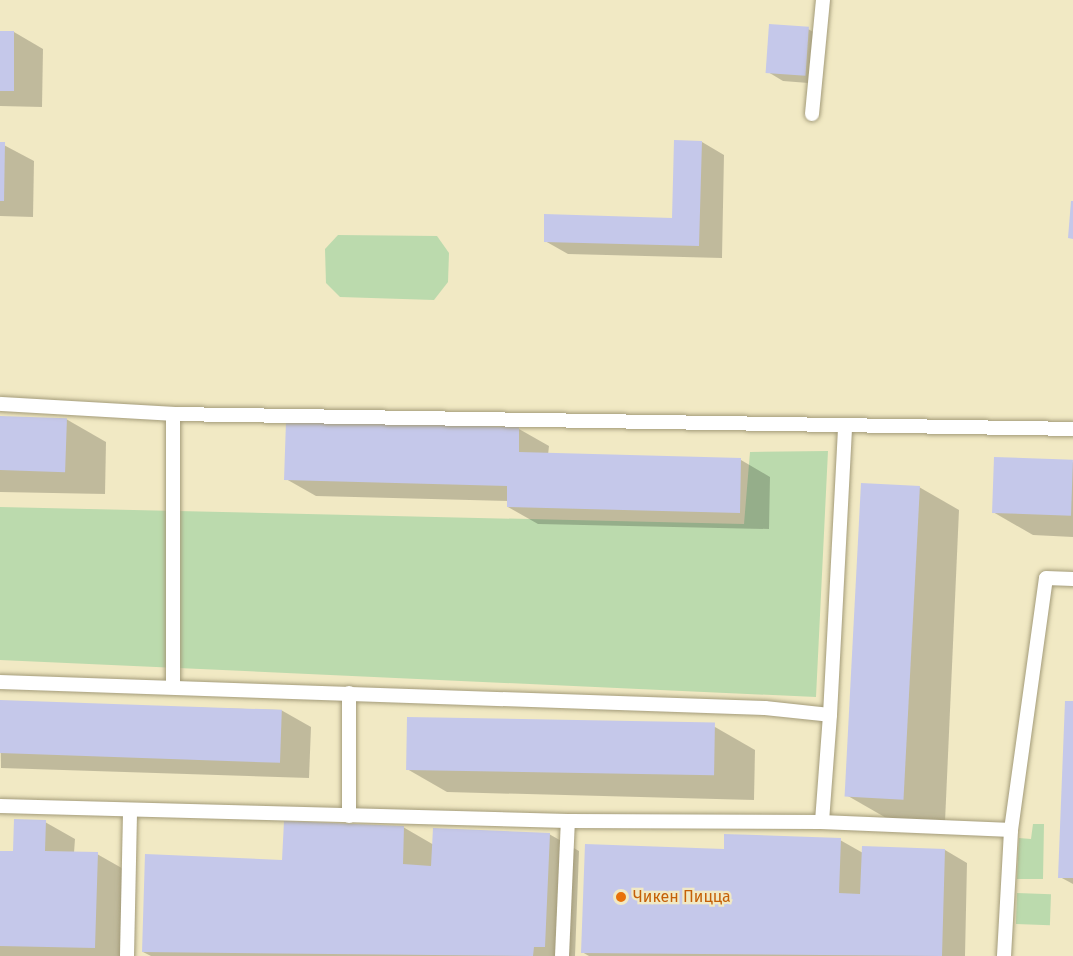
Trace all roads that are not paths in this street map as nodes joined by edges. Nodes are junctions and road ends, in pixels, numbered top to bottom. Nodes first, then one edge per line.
1 (823, 0) edge
2 (812, 114) dead end
3 (0, 404) edge
4 (173, 414) junction
5 (846, 425) junction
6 (1073, 429) edge
7 (1073, 579) edge
8 (0, 682) edge
9 (173, 687) junction
10 (349, 693) junction
11 (830, 715) junction
12 (0, 806) edge
13 (130, 811) junction
14 (349, 816) junction
15 (568, 820) junction
16 (822, 822) junction
17 (1011, 830) junction
18 (127, 956) edge
19 (562, 956) edge
20 (1004, 956) edge

1 - 2 lane
3 - 4 lane
4 - 5 lane
4 - 9 lane
5 - 6 lane
5 - 11 lane
7 - 17 lane
8 - 9 lane
9 - 10 lane
10 - 11 lane
10 - 14 lane
11 - 16 lane
12 - 13 lane
13 - 14 lane
13 - 18 lane
14 - 15 lane
15 - 16 lane
15 - 19 lane
16 - 17 lane
17 - 20 lane

